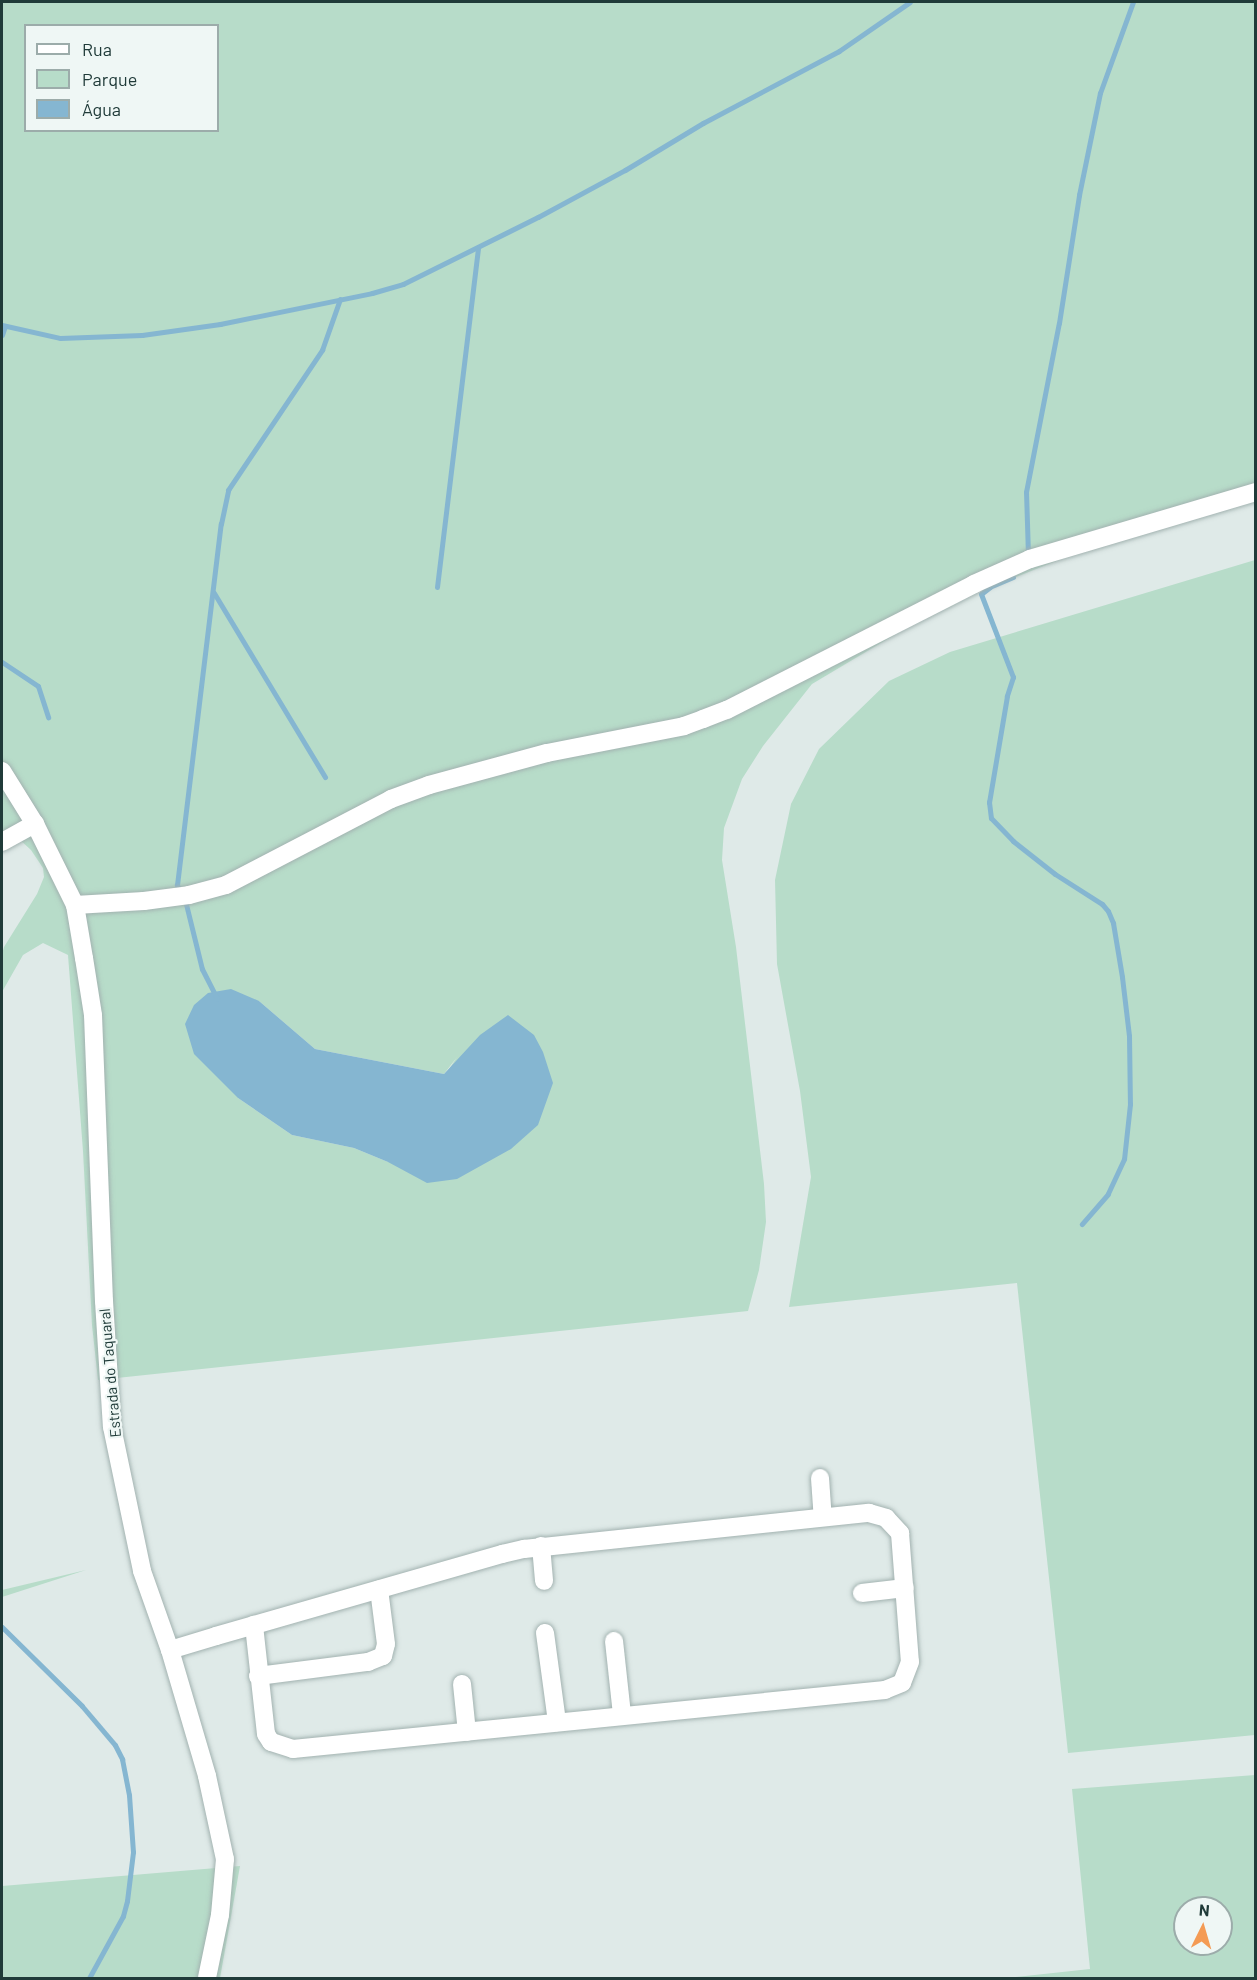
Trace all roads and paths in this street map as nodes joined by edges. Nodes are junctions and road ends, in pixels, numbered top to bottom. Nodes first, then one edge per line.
1 (1256, 492) edge
2 (2, 771) edge
3 (35, 824) junction
4 (2, 842) edge
5 (75, 905) junction
6 (820, 1478) dead end
7 (823, 1517) junction
8 (541, 1546) junction
9 (544, 1581) dead end
10 (905, 1588) junction
11 (379, 1590) junction
12 (862, 1593) dead end
13 (254, 1625) junction
14 (545, 1633) dead end
15 (614, 1641) dead end
16 (170, 1650) junction
17 (258, 1676) junction
18 (462, 1684) dead end
19 (622, 1715) junction
20 (557, 1722) junction
21 (467, 1732) junction
22 (207, 1978) edge

1 - 5 street
2 - 3 street, Estrada do Taquaral
3 - 4 street
3 - 5 street, Estrada do Taquaral
5 - 16 street, Estrada do Taquaral
6 - 7 street
7 - 8 street
7 - 10 street
8 - 9 street
8 - 11 street
10 - 12 street
10 - 19 street
11 - 13 street
11 - 17 street
13 - 16 street
13 - 17 street
14 - 20 street
15 - 19 street
16 - 22 street, Estrada do Taquaral
17 - 21 street
18 - 21 street
19 - 20 street
20 - 21 street

